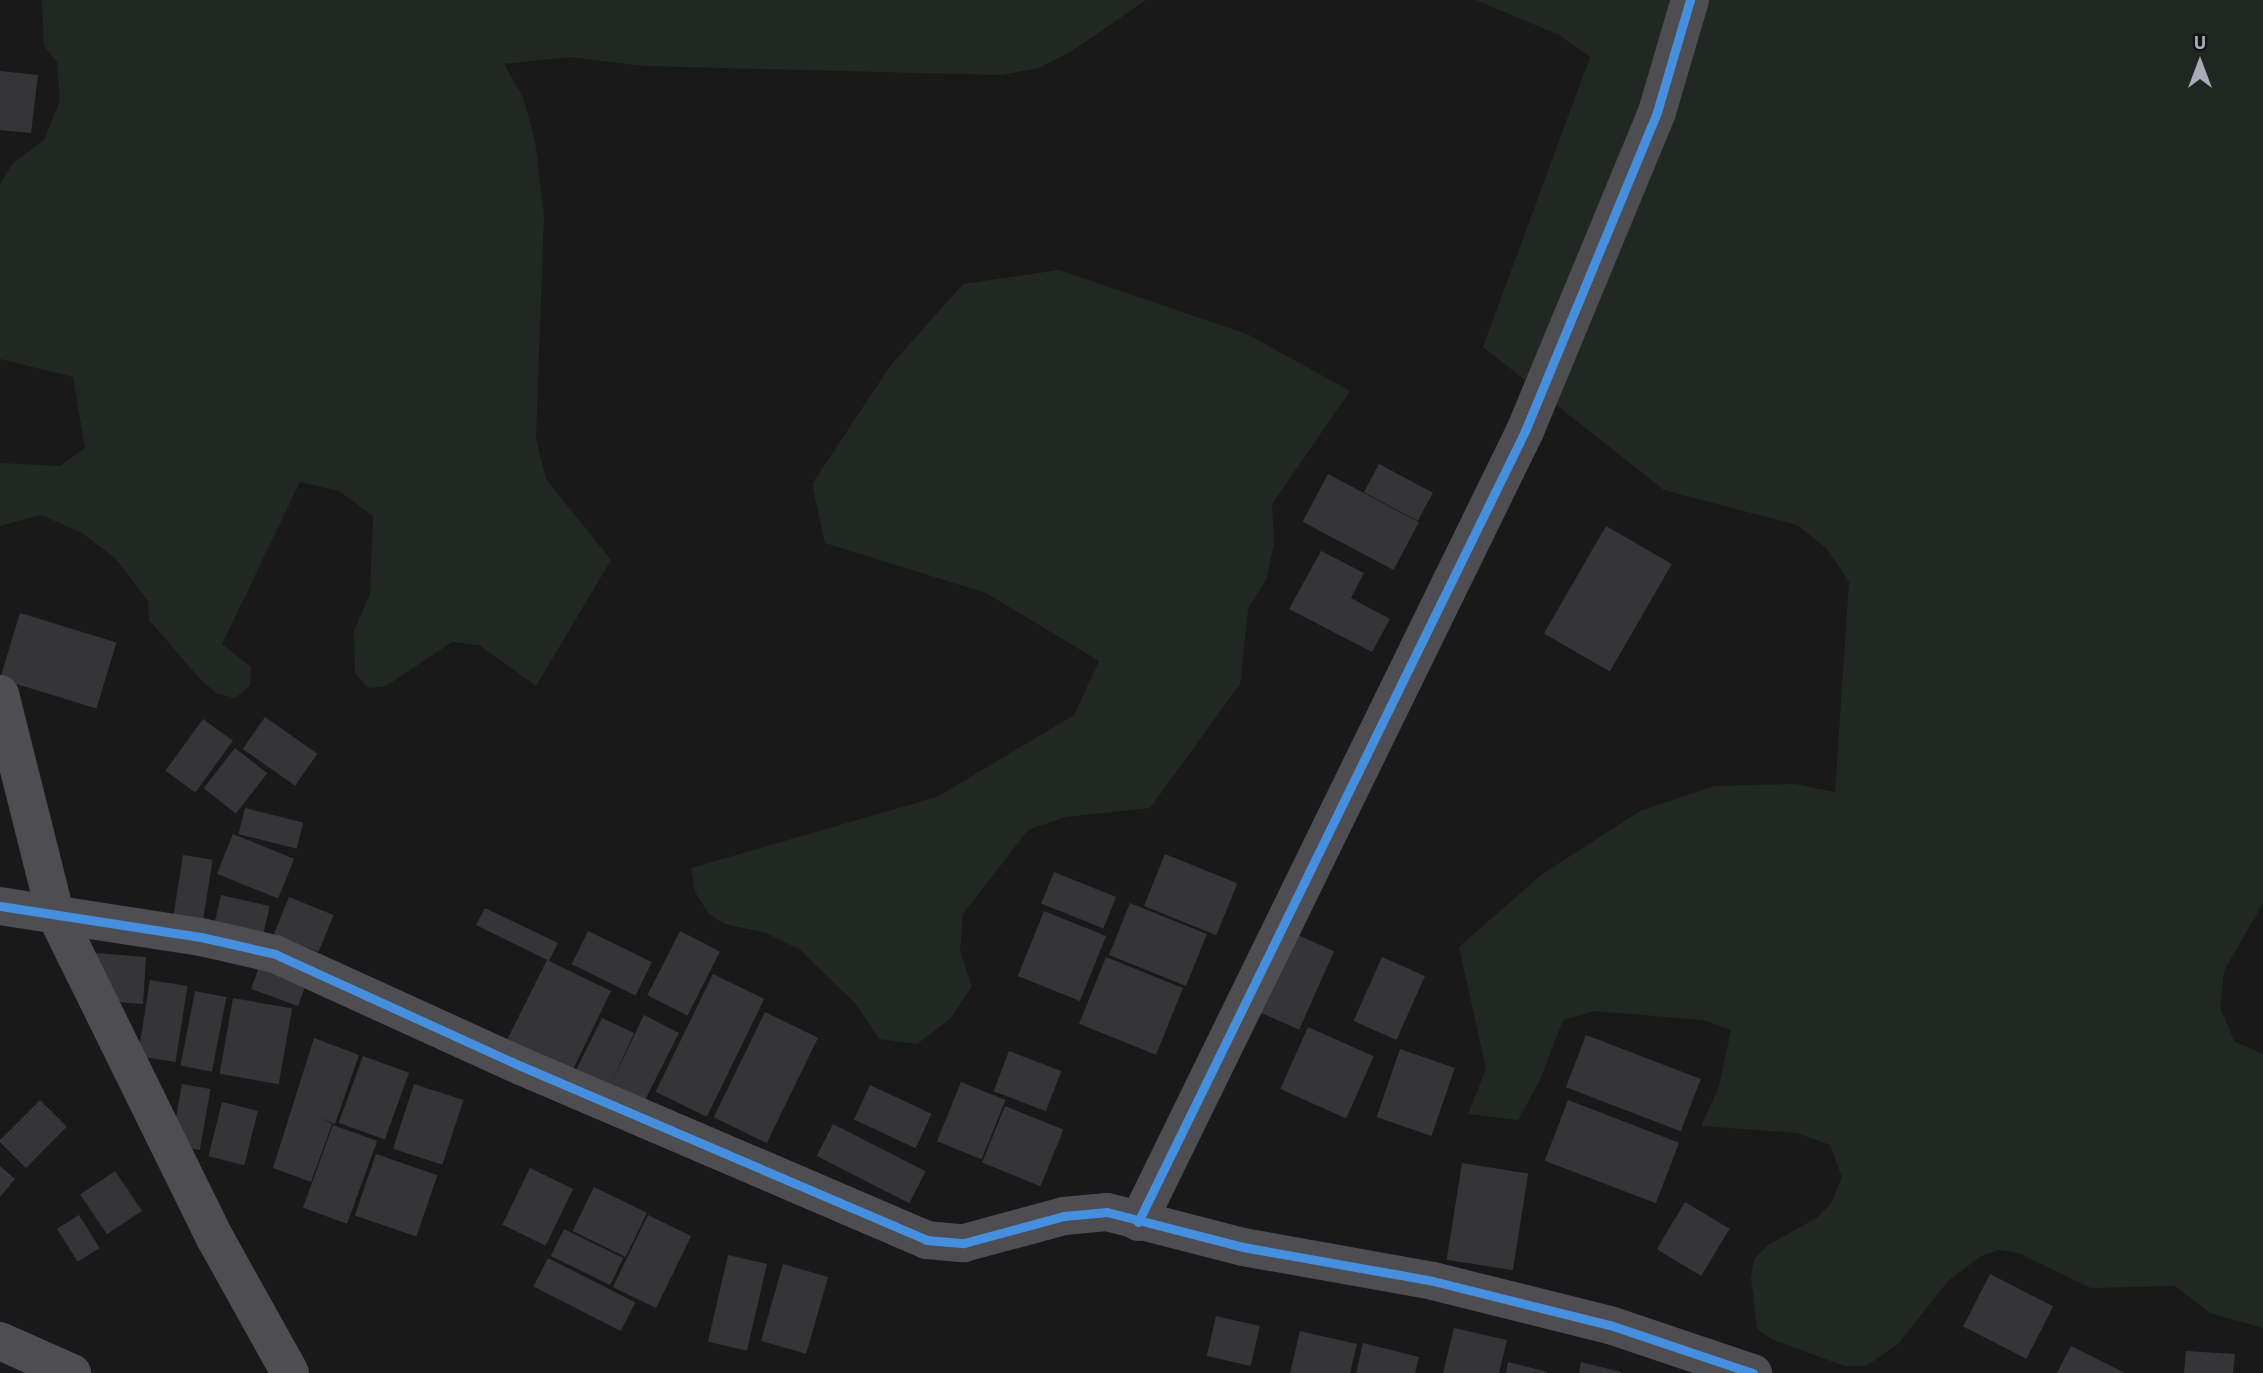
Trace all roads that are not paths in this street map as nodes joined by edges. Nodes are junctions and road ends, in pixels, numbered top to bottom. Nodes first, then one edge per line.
1 (1690, 0) edge
2 (0, 694) edge
3 (0, 906) edge
4 (55, 913) junction
5 (1138, 1222) junction
6 (0, 1341) edge
7 (72, 1373) edge
8 (290, 1373) edge
9 (1753, 1373) edge

1 - 5 street
2 - 4 street
3 - 4 street
4 - 5 street
4 - 8 street
5 - 9 street
6 - 7 street

